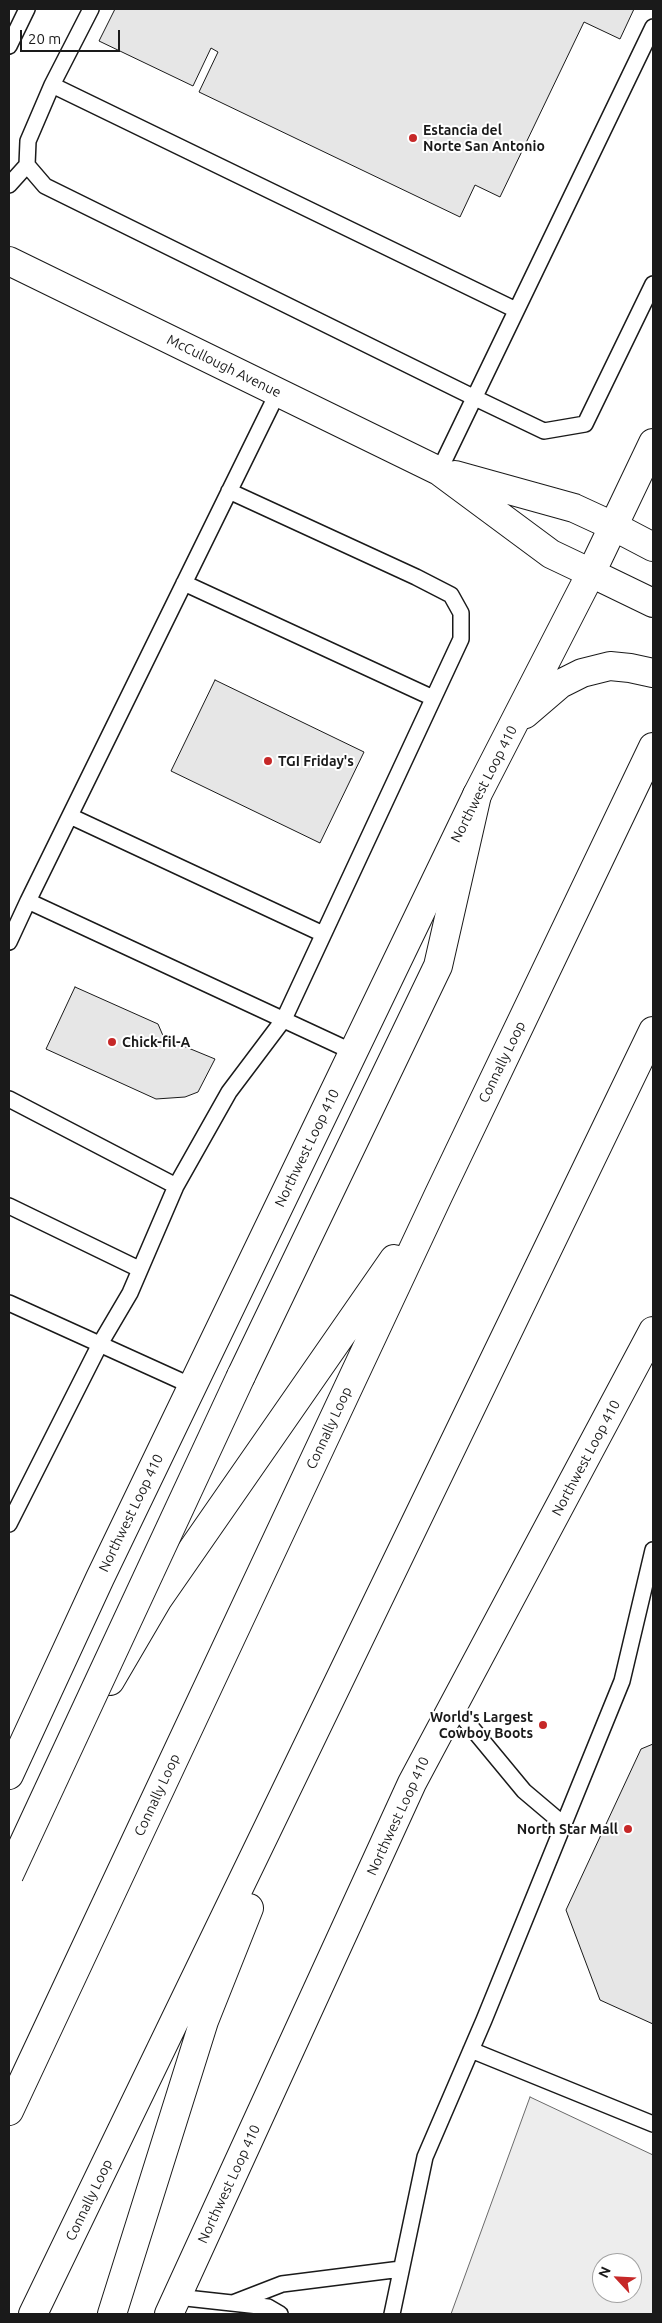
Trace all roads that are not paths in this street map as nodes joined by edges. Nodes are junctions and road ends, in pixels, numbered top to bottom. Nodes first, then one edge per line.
1 (27, 9) edge
2 (91, 9) edge
3 (653, 28) edge
4 (9, 46) edge
5 (52, 85) junction
6 (27, 165) junction
7 (9, 185) edge
8 (9, 261) edge
9 (653, 284) edge
10 (516, 310) junction
11 (278, 392) junction
12 (474, 397) junction
13 (653, 443) edge
14 (440, 471) junction
15 (229, 491) junction
16 (613, 526) junction
17 (653, 546) edge
18 (591, 573) junction
19 (184, 583) junction
20 (647, 600) edge
21 (653, 673) edge
22 (433, 698) junction
23 (515, 724) junction
24 (653, 746) edge
25 (478, 795) junction
26 (70, 816) junction
27 (28, 901) junction
28 (323, 934) junction
29 (9, 942) edge
30 (284, 1018) junction
31 (653, 1031) edge
32 (353, 1052) junction
33 (9, 1098) edge
34 (176, 1186) junction
35 (440, 1194) junction
36 (9, 1206) edge
37 (139, 1269) junction
38 (9, 1303) edge
39 (653, 1331) edge
40 (100, 1344) junction
41 (192, 1386) junction
42 (9, 1524) edge
43 (653, 1550) edge
44 (647, 1608) edge
45 (333, 1698) junction
46 (452, 1704) junction
47 (9, 1775) edge
48 (563, 1824) junction
49 (9, 1855) edge
50 (9, 1874) edge
51 (471, 2050) junction
52 (9, 2112) edge
53 (653, 2124) edge
54 (402, 2269) junction
55 (233, 2303) junction
56 (173, 2306) edge
57 (33, 2314) edge
58 (112, 2314) edge
59 (280, 2314) edge
60 (392, 2314) edge

1 - 4 lane
2 - 5 lane
3 - 10 lane
5 - 6 lane
5 - 10 lane
6 - 7 lane
6 - 12 lane
8 - 11 main road, McCullough Avenue
9 - 12 lane
10 - 12 lane
11 - 14 main road, McCullough Avenue
11 - 15 lane
12 - 14 lane
13 - 16 main road, Northwest Loop 410
14 - 16 main road, McCullough Avenue
14 - 18 main road, McCullough Avenue
15 - 19 lane
15 - 22 lane
16 - 17 main road, McCullough Avenue
16 - 18 main road, Northwest Loop 410
18 - 20 main road, McCullough Avenue
18 - 23 main road, Northwest Loop 410
19 - 22 lane
19 - 26 lane
21 - 23 main road
22 - 28 lane
23 - 25 main road, Northwest Loop 410
24 - 35 main road, Connally Loop
25 - 32 main road, Northwest Loop 410
25 - 50 main road, bridge
26 - 27 lane
26 - 28 lane
27 - 29 lane
27 - 30 lane
28 - 30 lane
30 - 32 lane
30 - 34 lane
31 - 45 main road, Connally Loop
32 - 41 main road, Northwest Loop 410
33 - 34 lane
34 - 37 lane
35 - 49 main road
35 - 52 main road, Connally Loop
36 - 37 lane
37 - 40 lane
38 - 40 lane
39 - 46 main road, Northwest Loop 410
40 - 41 lane
40 - 42 lane
41 - 47 main road, Northwest Loop 410
43 - 44 lane
44 - 48 lane
45 - 57 main road, Connally Loop
45 - 58 main road
46 - 48 lane
46 - 56 main road, Northwest Loop 410
48 - 51 lane
51 - 53 lane
51 - 54 lane
54 - 55 lane
54 - 60 lane
55 - 56 lane
55 - 59 lane

